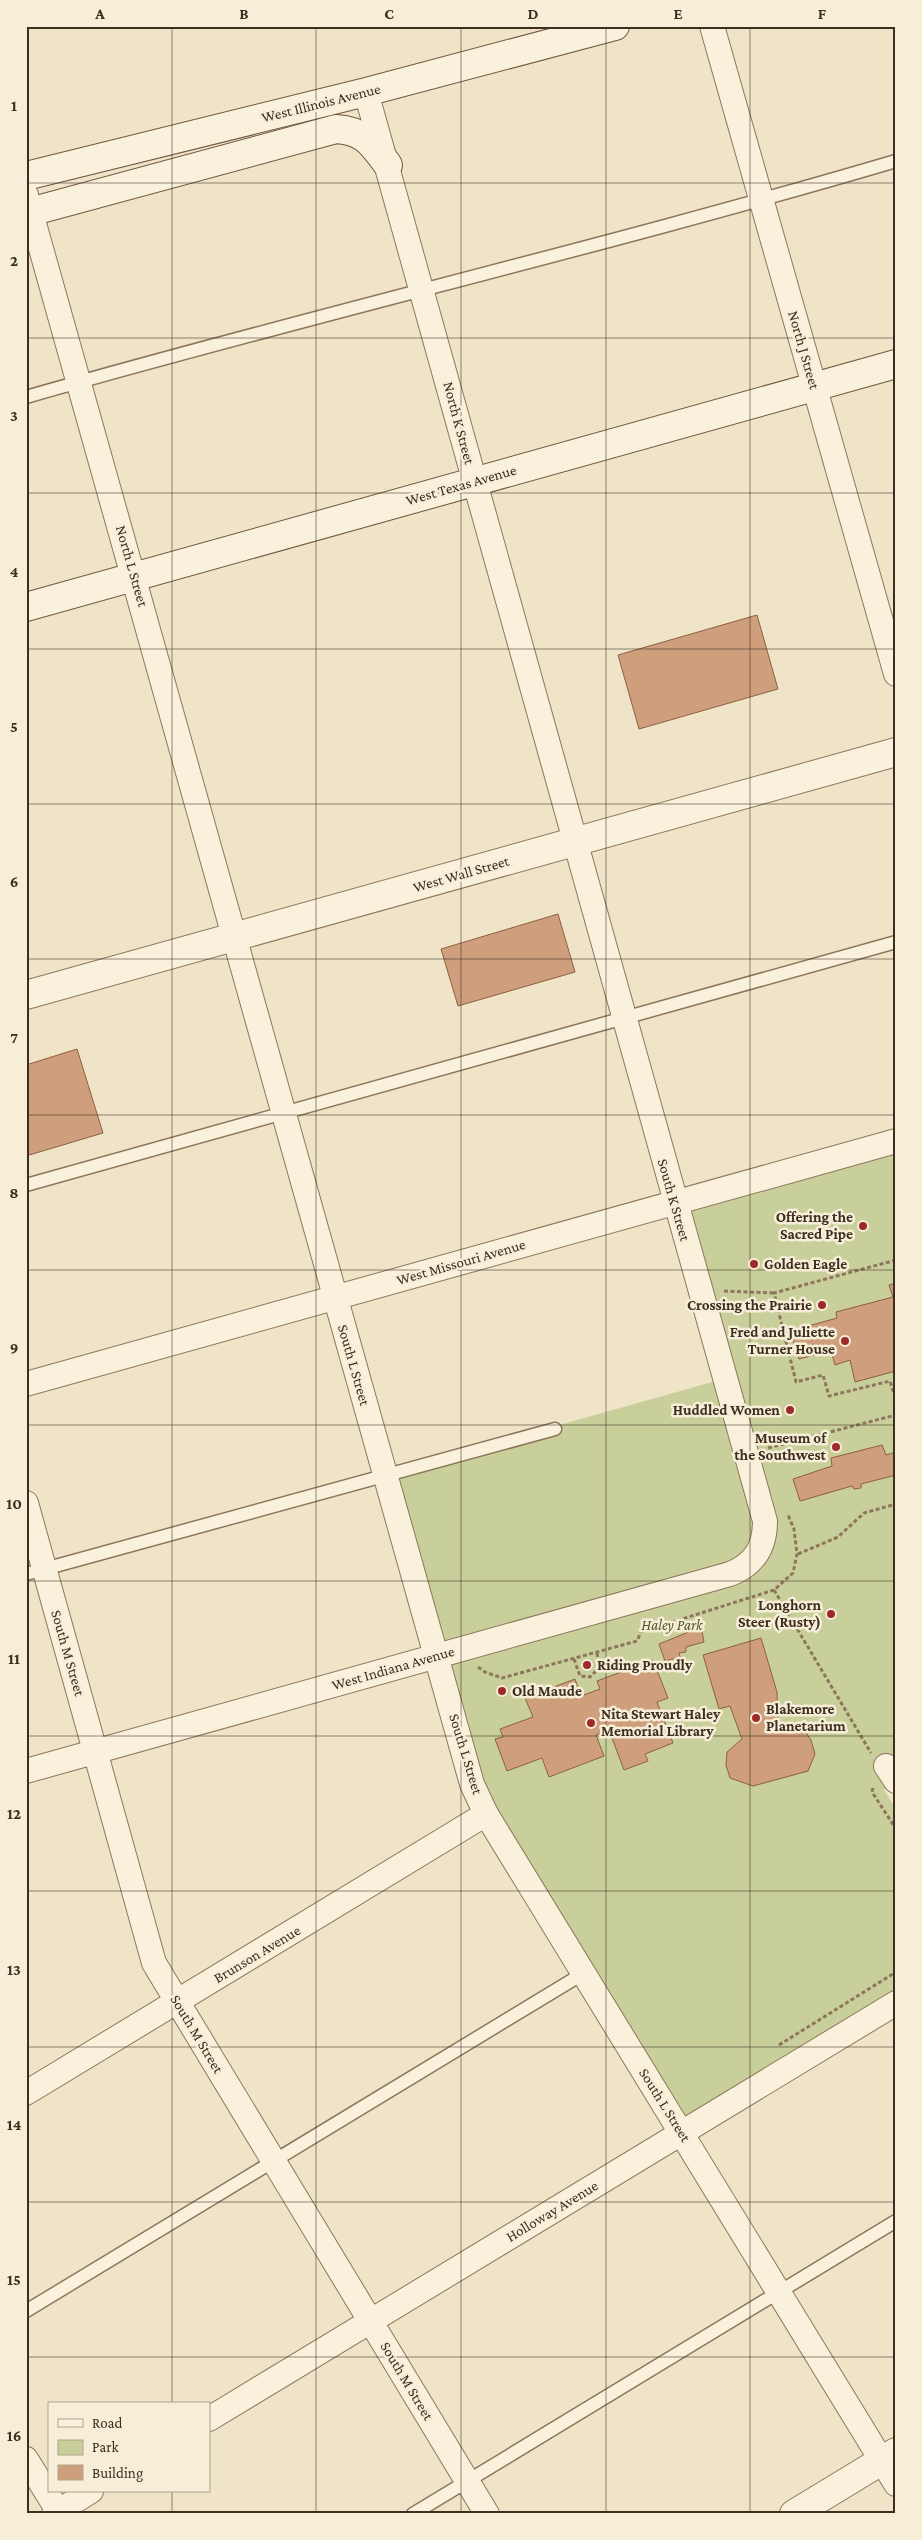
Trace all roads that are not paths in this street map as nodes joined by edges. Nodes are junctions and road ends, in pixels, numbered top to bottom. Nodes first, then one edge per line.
1 (615, 26) edge
2 (712, 26) edge
3 (366, 92) junction
4 (896, 161) edge
5 (388, 165) junction
6 (26, 176) edge
7 (762, 200) junction
8 (28, 207) edge
9 (422, 288) junction
10 (896, 364) edge
11 (80, 382) junction
12 (814, 386) junction
13 (26, 397) edge
14 (475, 481) junction
15 (135, 577) junction
16 (26, 607) edge
17 (896, 674) edge
18 (896, 752) edge
19 (575, 842) junction
20 (235, 937) junction
21 (896, 942) edge
22 (26, 995) edge
23 (624, 1019) junction
24 (284, 1113) junction
25 (896, 1141) edge
26 (26, 1184) edge
27 (674, 1203) junction
28 (335, 1298) junction
29 (26, 1384) edge
30 (555, 1429) dead end
31 (386, 1474) junction
32 (26, 1503) edge
33 (756, 1557) joint
34 (36, 1572) edge
35 (437, 1656) junction
36 (95, 1752) junction
37 (26, 1771) edge
38 (486, 1814) junction
39 (584, 1973) junction
40 (177, 2002) junction
41 (896, 2003) edge
42 (26, 2093) edge
43 (682, 2133) junction
44 (274, 2162) junction
45 (896, 2221) edge
46 (779, 2293) junction
47 (26, 2311) edge
48 (370, 2320) junction
49 (210, 2418) edge
50 (889, 2456) edge
51 (26, 2459) edge
52 (467, 2481) junction
53 (896, 2484) edge
54 (88, 2492) edge
55 (57, 2513) edge
56 (413, 2514) edge
57 (487, 2514) edge
58 (794, 2514) edge

1 - 3 main road, West Illinois Avenue
2 - 7 street, North J Street
3 - 5 street, North K Street
3 - 6 main road, West Illinois Avenue
4 - 7 lane
5 - 8 main road, West Illinois Avenue
5 - 9 street, North K Street
7 - 9 lane
7 - 12 street, North J Street
8 - 11 street, North L Street
9 - 11 lane
9 - 14 street, North K Street
10 - 12 main road, West Texas Avenue
11 - 13 lane
11 - 15 street, North L Street
12 - 14 main road, West Texas Avenue
12 - 17 street, North J Street
14 - 15 main road, West Texas Avenue
14 - 19 street, North K Street
15 - 16 main road, West Texas Avenue
15 - 20 street, North L Street
18 - 19 main road, West Wall Street
19 - 20 main road, West Wall Street
19 - 23 street, South K Street
20 - 22 main road, West Wall Street
20 - 24 street, South L Street
21 - 23 lane
23 - 24 lane
23 - 27 street, South K Street
24 - 26 lane
24 - 28 street, South L Street
25 - 27 street, West Missouri Avenue
27 - 28 street, West Missouri Avenue
27 - 33 street, South K Street
28 - 29 street, West Missouri Avenue
28 - 31 street, South L Street
30 - 31 lane
31 - 34 lane
31 - 35 street, South L Street
32 - 34 street, South M Street
33 - 35 street, West Indiana Avenue
34 - 36 street, South M Street
35 - 36 street, West Indiana Avenue
35 - 38 street, South L Street
36 - 37 street, West Indiana Avenue
36 - 40 street, South M Street
38 - 39 street, South L Street
38 - 40 street, Brunson Avenue
39 - 43 street, South L Street
39 - 44 lane
40 - 42 street, Brunson Avenue
40 - 44 street, South M Street
41 - 43 street, Holloway Avenue
43 - 46 street, South L Street
43 - 48 street, Holloway Avenue
44 - 47 lane
44 - 48 street, South M Street
45 - 46 lane
46 - 50 street, South L Street
46 - 52 lane
48 - 49 street, Holloway Avenue
48 - 52 street, South M Street
50 - 53 street, South L Street
50 - 58 main road
51 - 55 street
52 - 56 lane
52 - 57 street, South M Street
54 - 55 street

